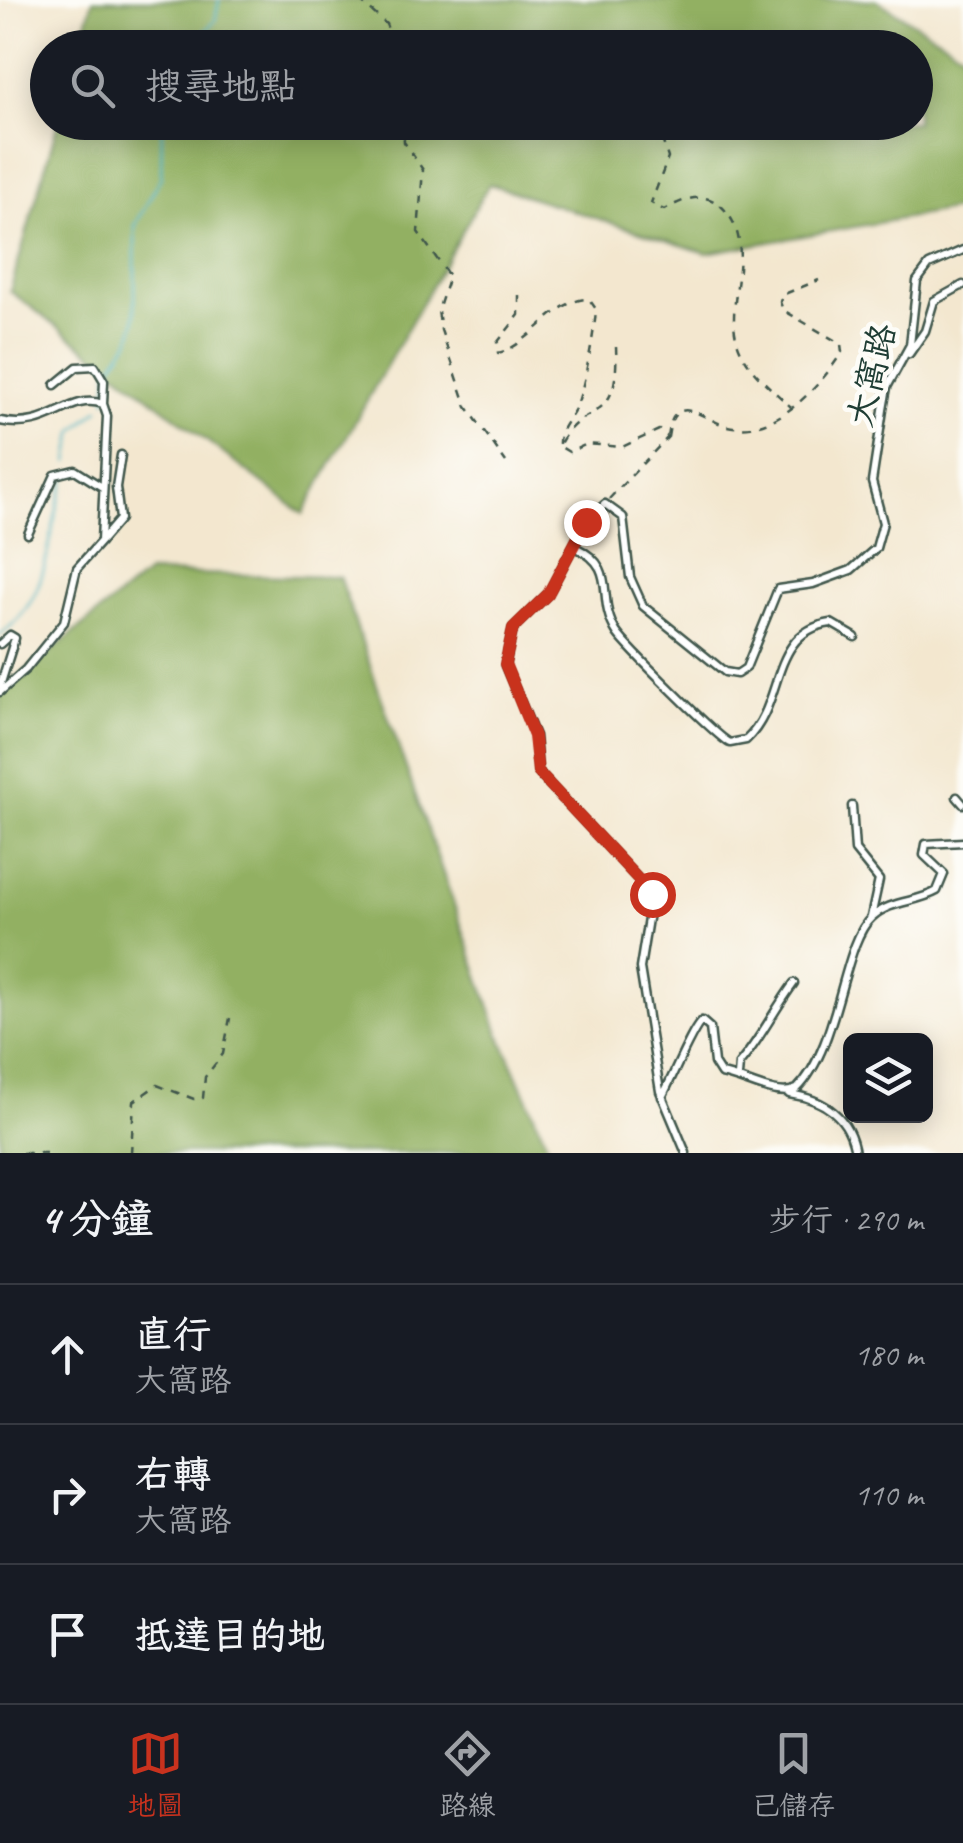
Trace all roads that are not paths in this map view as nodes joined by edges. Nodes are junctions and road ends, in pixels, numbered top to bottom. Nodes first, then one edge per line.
1 (963, 250) edge
2 (963, 285) edge
3 (905, 359) junction
4 (55, 386) dead end
5 (101, 402) junction
6 (0, 421) edge
7 (121, 454) dead end
8 (102, 488) junction
9 (28, 534) dead end
10 (101, 541) junction
11 (575, 547) junction
12 (855, 638) dead end
13 (0, 644) edge
14 (0, 689) edge
15 (852, 806) dead end
16 (963, 842) edge
17 (870, 918) junction
18 (794, 983) dead end
19 (738, 1076) junction
20 (788, 1094) junction
21 (662, 1096) junction
22 (686, 1153) edge
23 (855, 1153) edge

1 - 3 lane, 大窩路
2 - 3 lane
3 - 11 lane, 大窩路
4 - 5 lane
5 - 6 lane
5 - 8 lane
7 - 10 lane
8 - 9 lane
8 - 10 lane
10 - 14 lane
11 - 12 lane
11 - 21 lane
13 - 14 lane
15 - 17 lane
16 - 17 lane
17 - 20 lane
18 - 19 lane
19 - 20 lane
19 - 21 lane
20 - 23 lane
21 - 22 lane

